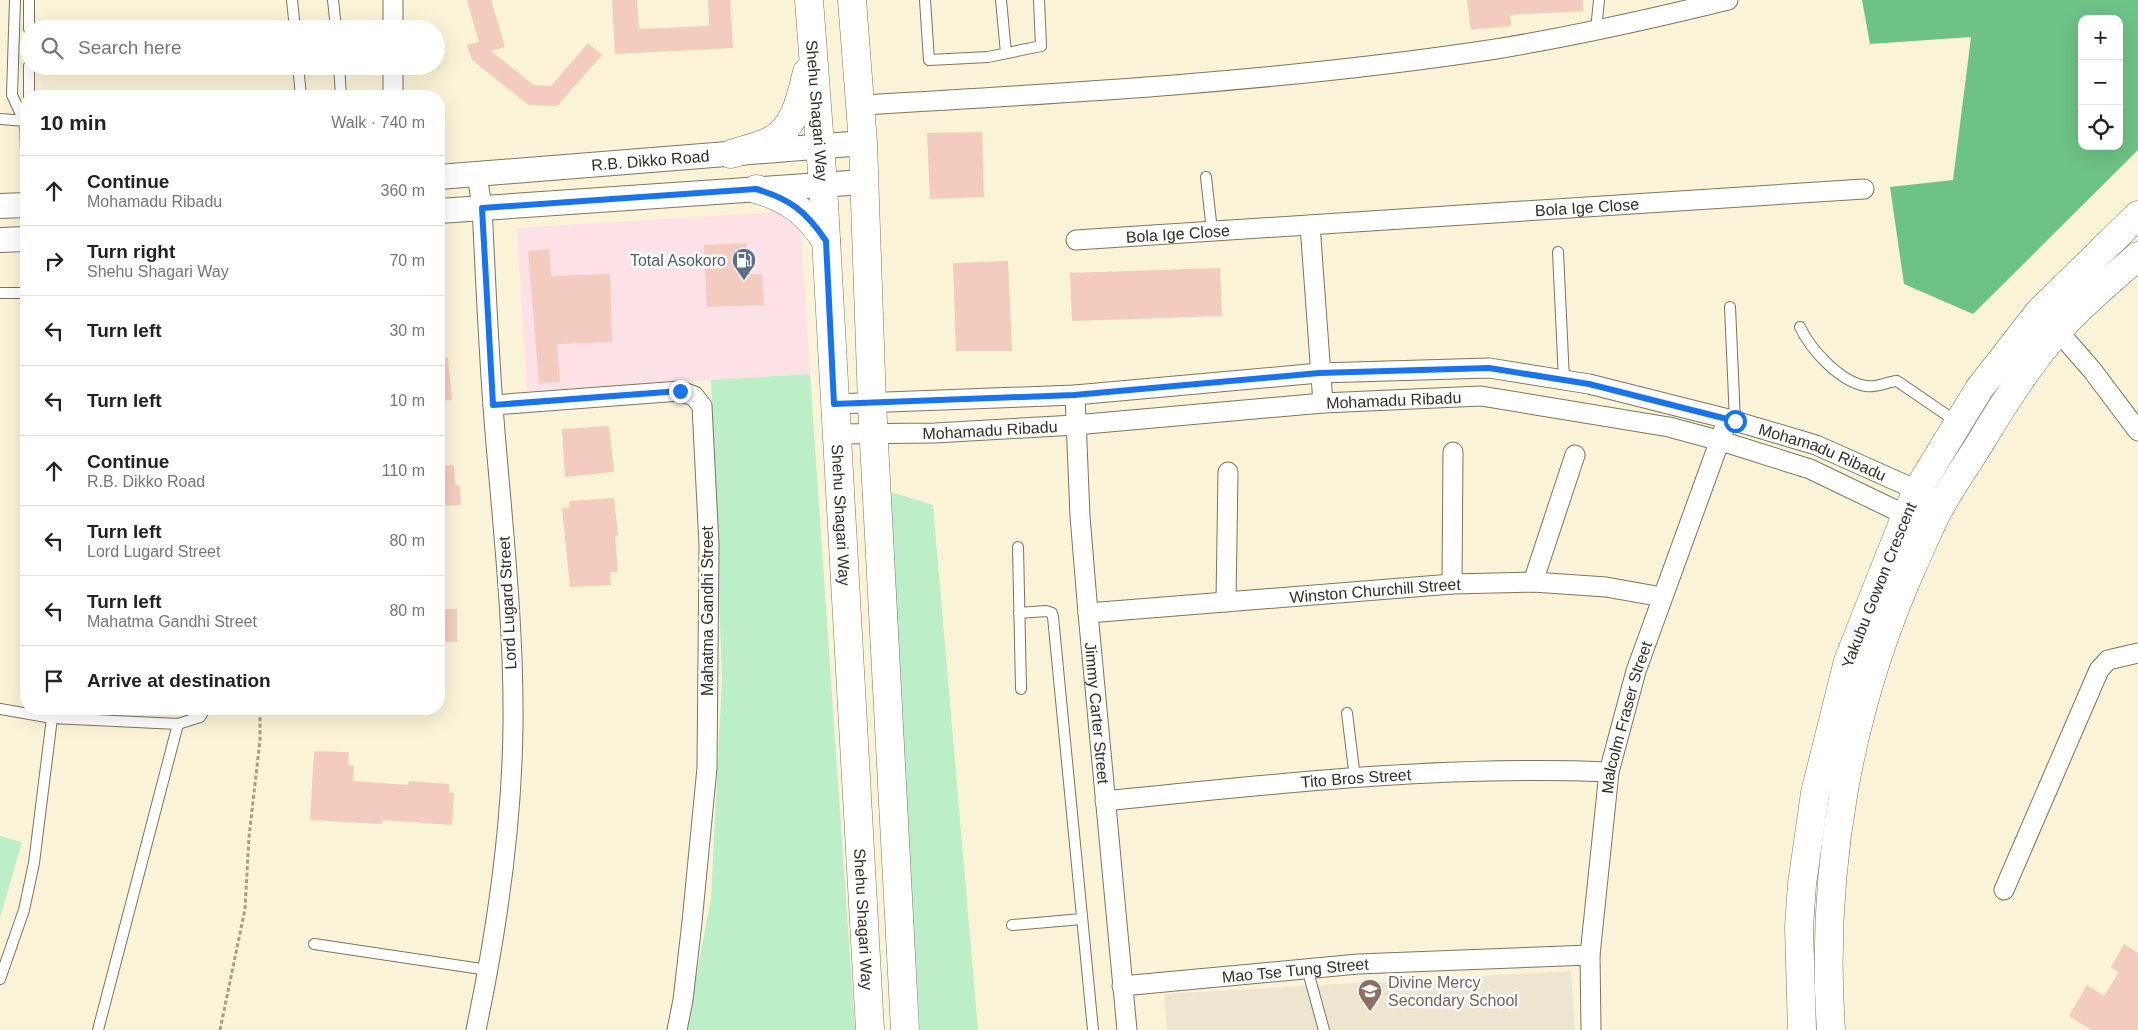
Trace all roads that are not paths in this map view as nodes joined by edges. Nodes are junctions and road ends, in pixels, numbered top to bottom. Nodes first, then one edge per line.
1 (15, 0) edge
2 (29, 0) edge
3 (292, 0) edge
4 (333, 0) edge
5 (393, 0) edge
6 (809, 0) edge
7 (852, 0) edge
8 (925, 0) edge
9 (1001, 0) edge
10 (1039, 0) edge
11 (1599, 0) edge
12 (1728, 0) edge
13 (29, 20) edge
14 (294, 20) edge
15 (335, 20) edge
16 (393, 20) edge
17 (1596, 30) junction
18 (813, 48) junction
19 (1006, 53) junction
20 (29, 75) edge
21 (299, 75) edge
22 (339, 75) edge
23 (393, 75) edge
24 (29, 90) edge
25 (300, 90) edge
26 (340, 90) edge
27 (393, 90) edge
28 (861, 105) junction
29 (20, 111) edge
30 (0, 119) edge
31 (20, 121) edge
32 (863, 143) junction
33 (820, 146) junction
34 (730, 154) junction
35 (477, 175) junction
36 (445, 177) edge
37 (1206, 177) dead end
38 (864, 182) junction
39 (823, 185) junction
40 (756, 189) junction
41 (1864, 189) dead end
42 (20, 205) edge
43 (0, 206) edge
44 (482, 208) junction
45 (445, 211) edge
46 (2138, 216) edge
47 (1310, 225) junction
48 (1212, 231) junction
49 (20, 239) edge
50 (0, 240) edge
51 (1076, 240) dead end
52 (826, 241) junction
53 (1558, 252) dead end
54 (2138, 256) edge
55 (0, 293) edge
56 (20, 293) edge
57 (1730, 308) dead end
58 (2039, 312) junction
59 (1800, 327) dead end
60 (2059, 330) junction
61 (1319, 373) junction
62 (1564, 380) junction
63 (1074, 395) junction
64 (1322, 403) junction
65 (834, 404) junction
66 (872, 404) junction
67 (493, 405) junction
68 (1731, 420) junction
69 (1957, 422) junction
70 (1075, 425) junction
71 (2138, 431) edge
72 (836, 434) junction
73 (874, 434) junction
74 (1721, 441) junction
75 (1453, 452) dead end
76 (1575, 455) dead end
77 (1228, 472) dead end
78 (1918, 489) junction
79 (1942, 503) junction
80 (1906, 515) junction
81 (1930, 528) junction
82 (1018, 547) dead end
83 (1533, 582) junction
84 (1452, 584) junction
85 (1662, 597) junction
86 (1226, 602) junction
87 (1019, 613) junction
88 (1088, 613) junction
89 (2138, 653) edge
90 (1021, 689) dead end
91 (0, 709) edge
92 (20, 712) edge
93 (1347, 713) dead end
94 (35, 715) edge
95 (201, 715) edge
96 (52, 718) junction
97 (178, 724) junction
98 (1609, 772) junction
99 (1355, 778) junction
100 (1104, 801) junction
101 (2004, 890) dead end
102 (1082, 919) junction
103 (1012, 925) dead end
104 (314, 944) dead end
105 (1590, 955) junction
106 (1307, 968) junction
107 (488, 970) junction
108 (0, 978) edge
109 (1122, 986) junction
110 (98, 1030) edge
111 (476, 1030) edge
112 (677, 1030) edge
113 (870, 1030) edge
114 (905, 1030) edge
115 (1093, 1030) edge
116 (1127, 1030) edge
117 (1324, 1030) edge
118 (1591, 1030) edge
119 (1802, 1030) edge
120 (1831, 1030) edge

1 - 29 lane
2 - 13 lane
3 - 14 lane
4 - 15 lane
5 - 16 street
6 - 18 main road, Shehu Shagari Way
7 - 28 main road
8 - 19 lane
9 - 19 lane
10 - 19 lane
11 - 17 lane
12 - 17 street
17 - 28 street
18 - 33 main road, Shehu Shagari Way
18 - 34 main road
20 - 24 lane
21 - 25 lane
22 - 26 lane
23 - 27 street
28 - 32 main road
30 - 31 lane
32 - 33 street, R.B. Dikko Road
32 - 38 main road
33 - 34 street, R.B. Dikko Road
33 - 39 main road, Shehu Shagari Way
34 - 35 street, R.B. Dikko Road
35 - 36 street, R.B. Dikko Road
35 - 44 street, Lord Lugard Street
37 - 48 lane
38 - 39 street, R.B. Dikko Road
38 - 66 main road
39 - 40 street, R.B. Dikko Road
39 - 52 main road, Shehu Shagari Way
40 - 44 street, R.B. Dikko Road
40 - 52 main road
41 - 47 street, Bola Ige Close
42 - 43 street
44 - 45 street, R.B. Dikko Road
44 - 67 street, Lord Lugard Street
46 - 58 main road, Yakubu Gowon Crescent
47 - 48 street, Bola Ige Close
47 - 61 street
48 - 51 street, Bola Ige Close
49 - 50 street
52 - 65 main road, Shehu Shagari Way
53 - 62 lane
54 - 60 main road, Yakubu Gowon Crescent
55 - 56 lane
57 - 68 lane
58 - 60 street
58 - 69 main road, Yakubu Gowon Crescent
59 - 69 lane
60 - 71 street
60 - 79 main road, Yakubu Gowon Crescent
61 - 62 street, Mohamadu Ribadu
61 - 63 street, Mohamadu Ribadu
61 - 64 street
62 - 68 street, Mohamadu Ribadu
63 - 66 street, Mohamadu Ribadu
63 - 70 street, Jimmy Carter Street
64 - 70 street, Mohamadu Ribadu
64 - 74 street, Mohamadu Ribadu
65 - 66 street, Mohamadu Ribadu
65 - 72 main road, Shehu Shagari Way
66 - 73 main road
67 - 107 street, Lord Lugard Street
67 - 112 street, Mahatma Gandhi Street
68 - 74 street, Malcolm Fraser Street
68 - 78 street, Mohamadu Ribadu
69 - 78 main road, Yakubu Gowon Crescent
70 - 73 street, Mohamadu Ribadu
70 - 88 street, Jimmy Carter Street
72 - 73 street, Mohamadu Ribadu
72 - 113 main road, Shehu Shagari Way
73 - 114 main road
74 - 80 street, Mohamadu Ribadu
74 - 85 street, Malcolm Fraser Street
75 - 84 street
76 - 83 street
77 - 86 street
78 - 79 street, Mohamadu Ribadu
78 - 80 main road, Yakubu Gowon Crescent
79 - 81 main road, Yakubu Gowon Crescent
80 - 81 street, Mohamadu Ribadu
80 - 119 main road, Yakubu Gowon Crescent
81 - 120 main road, Yakubu Gowon Crescent
82 - 87 lane
83 - 84 street, Winston Churchill Street
83 - 85 street, Winston Churchill Street
84 - 86 street, Winston Churchill Street
85 - 98 street, Malcolm Fraser Street
86 - 88 street, Winston Churchill Street
87 - 90 lane
87 - 102 lane
88 - 100 street, Jimmy Carter Street
89 - 101 street
91 - 92 lane
93 - 99 lane
94 - 96 lane
95 - 97 lane
96 - 97 lane
96 - 108 lane
97 - 110 lane
98 - 99 street, Tito Bros Street
98 - 105 street, Malcolm Fraser Street
99 - 100 street, Tito Bros Street
100 - 109 street, Jimmy Carter Street
102 - 103 lane
102 - 115 lane
104 - 107 lane
105 - 106 street, Mao Tse Tung Street
105 - 118 street, Malcolm Fraser Street
106 - 109 street, Mao Tse Tung Street
106 - 117 lane
107 - 111 street, Lord Lugard Street
109 - 116 street, Jimmy Carter Street

